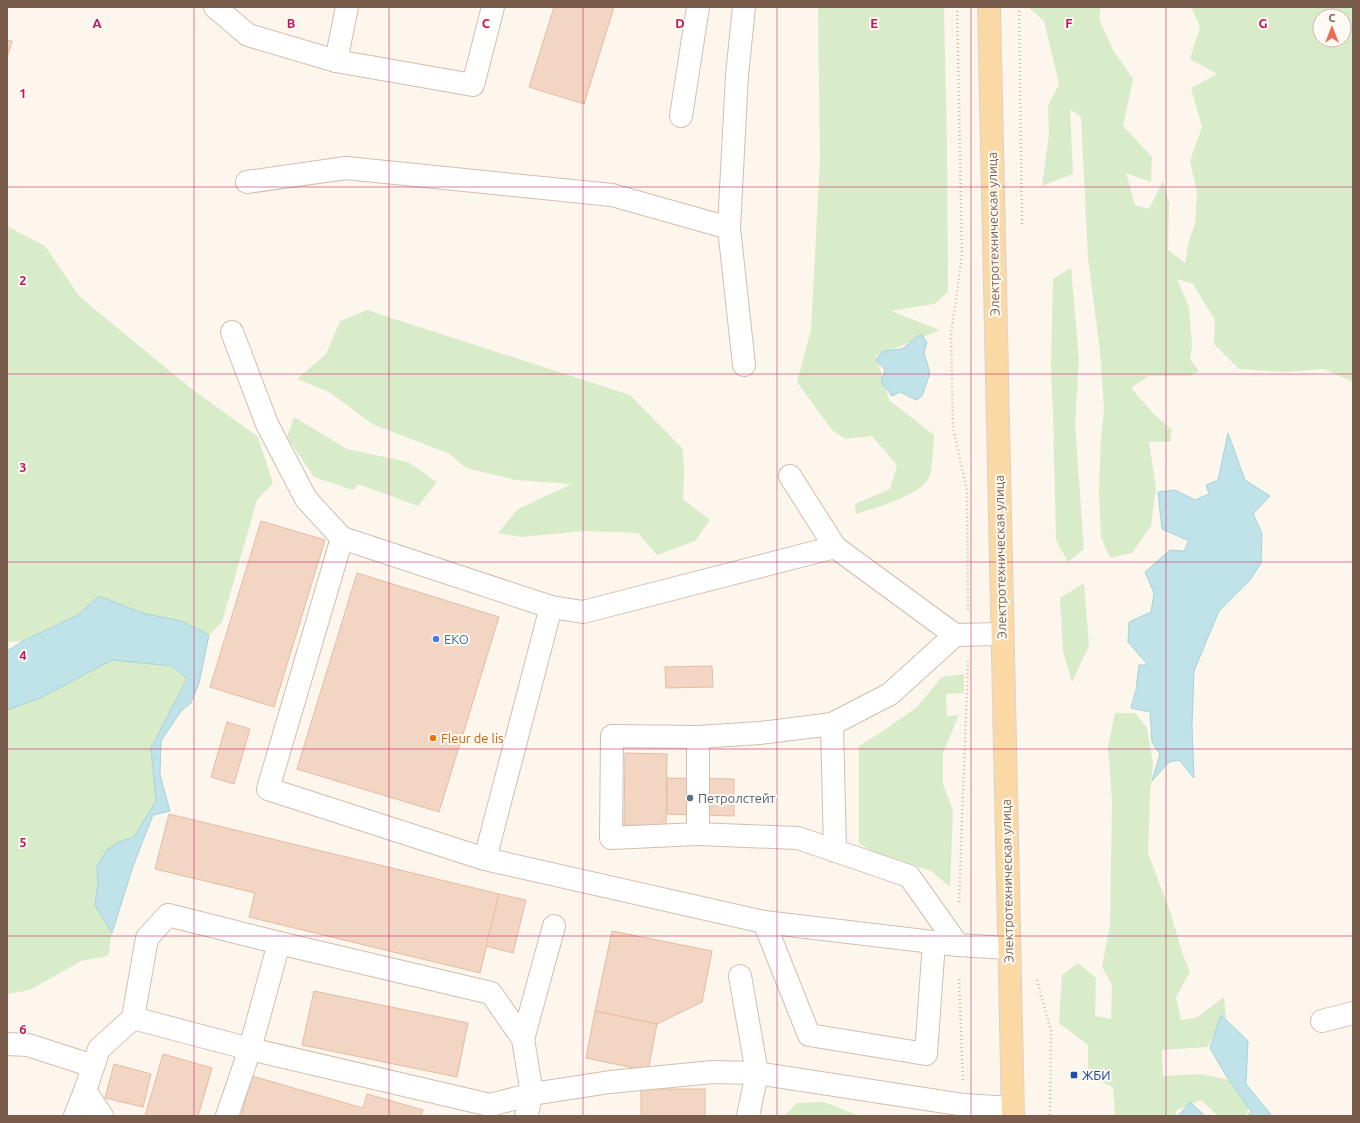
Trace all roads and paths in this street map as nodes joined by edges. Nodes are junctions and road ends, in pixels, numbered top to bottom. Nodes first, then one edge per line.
1 (215, 7) edge
2 (347, 7) edge
3 (493, 7) edge
4 (698, 7) edge
5 (744, 7) edge
6 (957, 7) edge
7 (989, 7) edge
8 (1019, 7) edge
9 (336, 62) junction
10 (681, 116) dead end
11 (247, 182) dead end
12 (729, 228) junction
13 (1022, 231) dead end
14 (232, 332) dead end
15 (744, 365) dead end
16 (790, 476) dead end
17 (342, 538) junction
18 (835, 548) junction
19 (550, 607) junction
20 (1001, 634) junction
21 (962, 635) junction
22 (832, 724) junction
23 (698, 736) junction
24 (698, 834) junction
25 (835, 851) junction
26 (485, 859) junction
27 (959, 905) dead end
28 (764, 922) junction
29 (554, 926) dead end
30 (934, 942) junction
31 (279, 943) junction
32 (958, 945) junction
33 (1008, 948) junction
34 (740, 976) dead end
35 (1037, 978) dead end
36 (1353, 1014) edge
37 (133, 1018) junction
38 (1322, 1021) dead end
39 (523, 1039) junction
40 (7, 1044) edge
41 (250, 1049) junction
42 (93, 1066) junction
43 (757, 1073) junction
44 (85, 1091) junction
45 (532, 1094) junction
46 (964, 1105) junction
47 (1011, 1113) edge
48 (75, 1116) edge
49 (102, 1116) edge
50 (227, 1116) edge
51 (526, 1116) edge
52 (748, 1116) edge
53 (1050, 1116) edge

1 - 9 lane
2 - 9 lane
3 - 9 lane
4 - 10 lane
5 - 12 lane
6 - 21 path
7 - 20 main road, Электротехническая улица
8 - 13 path
11 - 12 lane
12 - 15 lane
14 - 17 lane
16 - 18 lane
17 - 19 lane
17 - 26 lane
18 - 19 lane
18 - 21 lane
19 - 26 lane
20 - 21 lane
20 - 33 main road, Электротехническая улица
21 - 22 lane
21 - 27 path
22 - 23 lane
22 - 25 lane
23 - 24 lane
23 - 24 lane
24 - 25 lane
25 - 32 lane
26 - 28 lane
28 - 30 lane
28 - 30 lane
29 - 39 lane
30 - 32 lane
31 - 37 lane
31 - 39 lane
31 - 41 lane
32 - 33 lane
32 - 46 path
33 - 47 main road, Электротехническая улица
34 - 43 lane
35 - 53 path
36 - 38 lane
37 - 41 lane
37 - 42 lane
39 - 45 lane
40 - 42 lane
41 - 45 lane
41 - 50 lane
42 - 44 lane
43 - 45 lane
43 - 46 lane
43 - 52 lane
44 - 48 lane
44 - 49 lane
45 - 51 lane
46 - 47 lane

